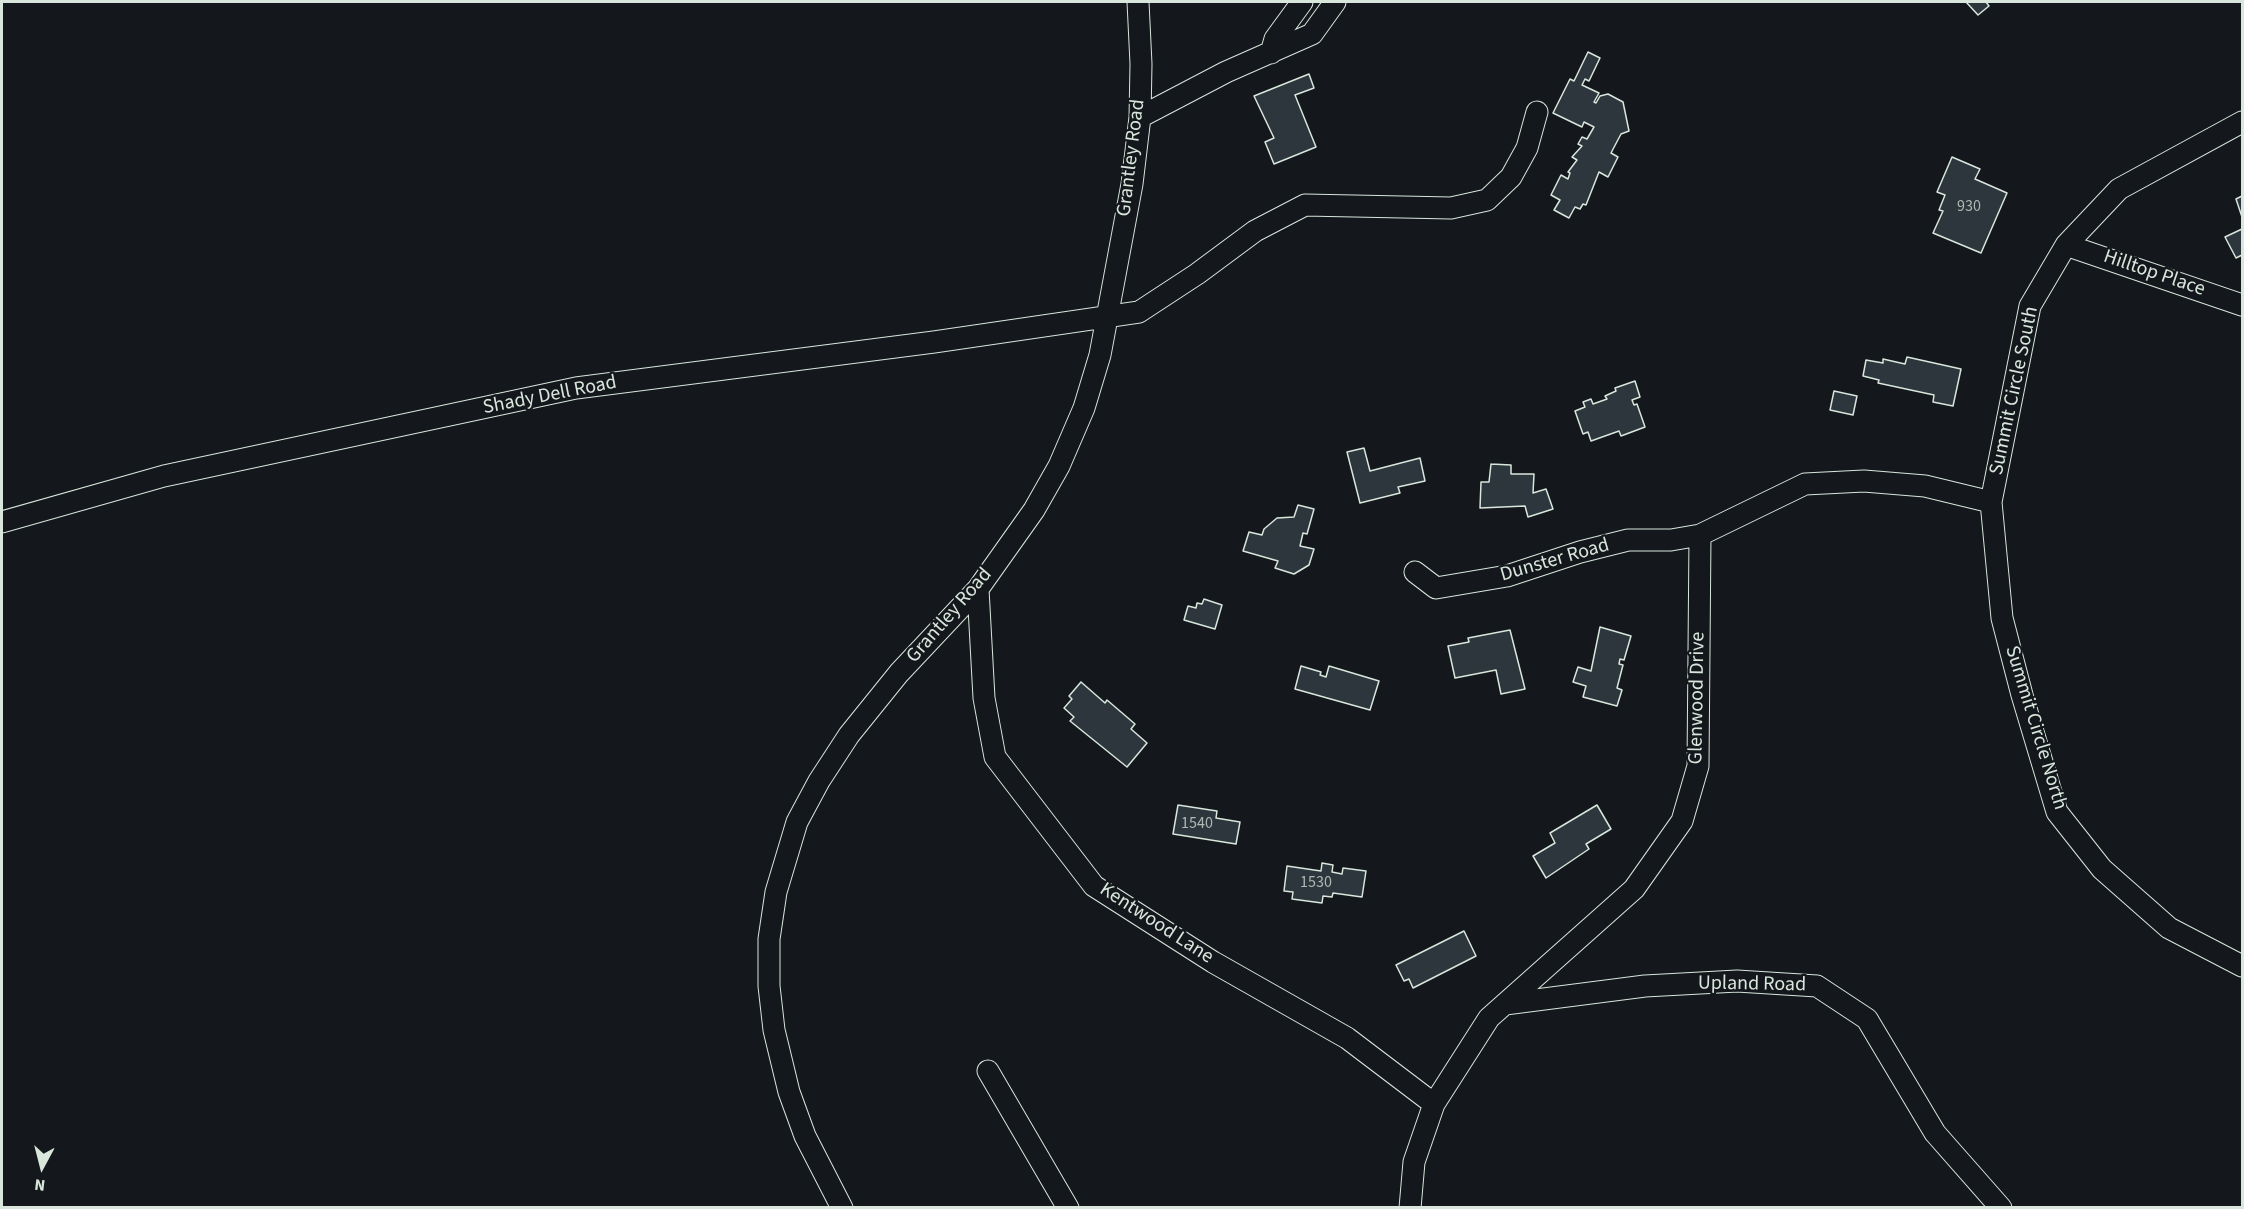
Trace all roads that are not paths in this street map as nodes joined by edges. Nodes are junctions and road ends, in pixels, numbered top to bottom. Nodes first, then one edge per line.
1 (1138, 2) edge
2 (1302, 2) edge
3 (1335, 2) edge
4 (1271, 53) junction
5 (1537, 112) dead end
6 (1140, 117) junction
7 (2242, 122) edge
8 (2066, 245) junction
9 (2242, 305) edge
10 (1108, 317) junction
11 (1991, 502) junction
12 (2, 522) edge
13 (1700, 535) junction
14 (1414, 572) dead end
15 (978, 589) junction
16 (2002, 618) joint
17 (2242, 966) edge
18 (1505, 1004) junction
19 (988, 1071) dead end
20 (1434, 1104) junction
21 (842, 1208) edge
22 (1068, 1208) edge
23 (1410, 1208) edge
24 (2001, 1208) edge

1 - 6 street, Grantley Road
2 - 4 street
3 - 4 street
4 - 6 street
5 - 10 street, Shady Dell Road
6 - 10 street, Grantley Road
7 - 8 street, Summit Circle South
8 - 9 street, Hilltop Place
8 - 11 street, Summit Circle South
10 - 12 street, Shady Dell Road
10 - 15 street, Grantley Road
11 - 13 street
11 - 16 street, Summit Circle South
13 - 14 street, Dunster Road
13 - 18 street, Glenwood Drive
15 - 20 street, Kentwood Lane
15 - 21 street, Grantley Road
16 - 17 street, Summit Circle North
18 - 20 street, Glenwood Drive
18 - 24 street, Upland Road
19 - 22 street
20 - 23 street, Glenwood Drive

